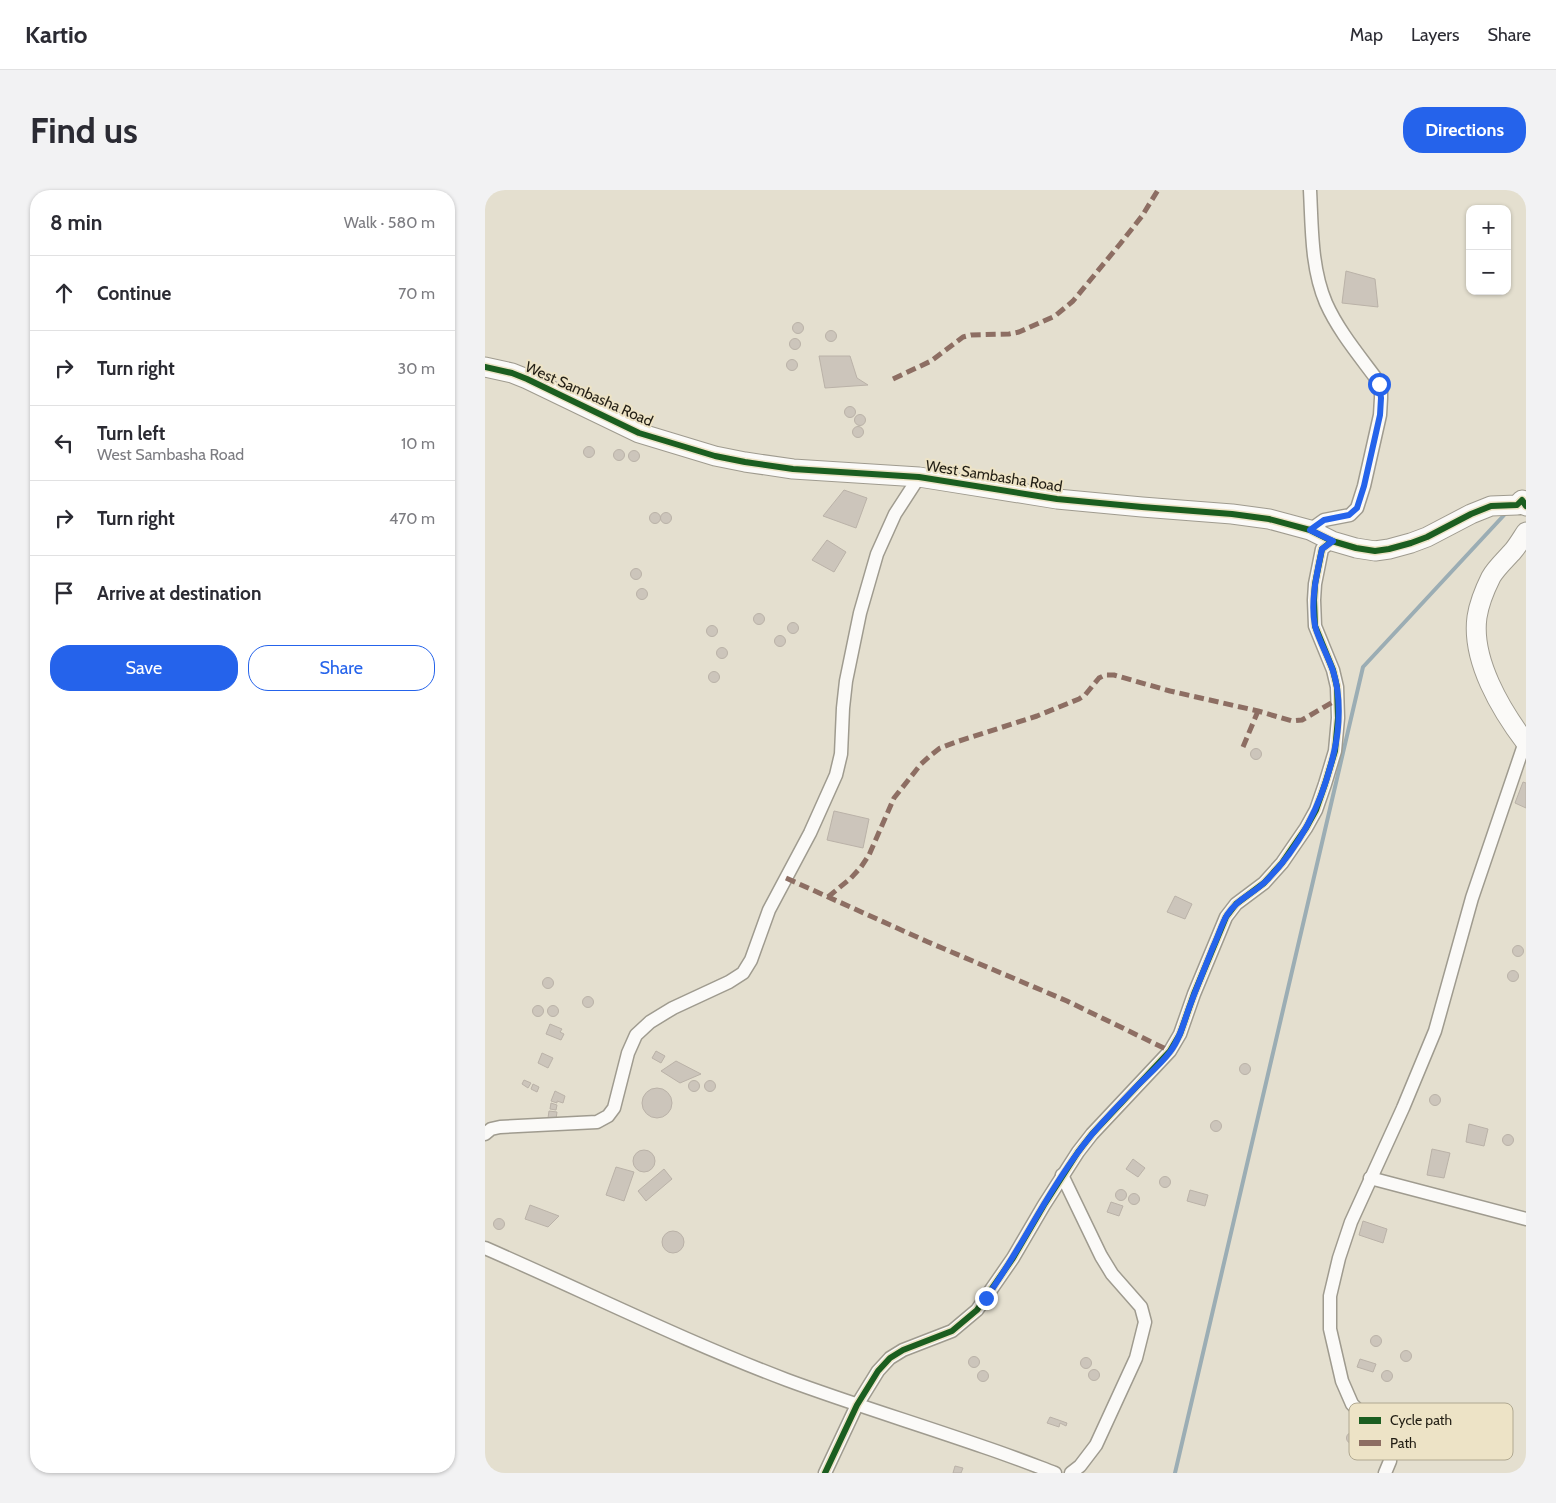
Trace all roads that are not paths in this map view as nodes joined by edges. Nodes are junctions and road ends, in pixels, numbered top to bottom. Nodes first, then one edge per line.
1 (1310, 190) edge
2 (485, 367) edge
3 (919, 477) junction
4 (1526, 506) edge
5 (1310, 530) junction
6 (1526, 532) edge
7 (1333, 541) junction
8 (1525, 743) edge
9 (485, 1134) edge
10 (1062, 1175) junction
11 (1370, 1178) junction
12 (1526, 1219) edge
13 (485, 1248) edge
14 (1352, 1403) edge
15 (857, 1405) junction
16 (1390, 1460) edge
17 (825, 1473) edge
18 (1055, 1473) edge
19 (1071, 1473) edge
20 (1385, 1473) edge

1 - 5 street
2 - 3 street, West Sambasha Road
3 - 5 street, West Sambasha Road
3 - 9 street
4 - 7 street, West Sambasha Road
5 - 7 street, West Sambasha Road
6 - 8 street
7 - 10 street
8 - 11 street
10 - 15 street
10 - 19 street
11 - 12 street
11 - 14 street
13 - 15 street
15 - 17 street
15 - 18 street
16 - 20 street

